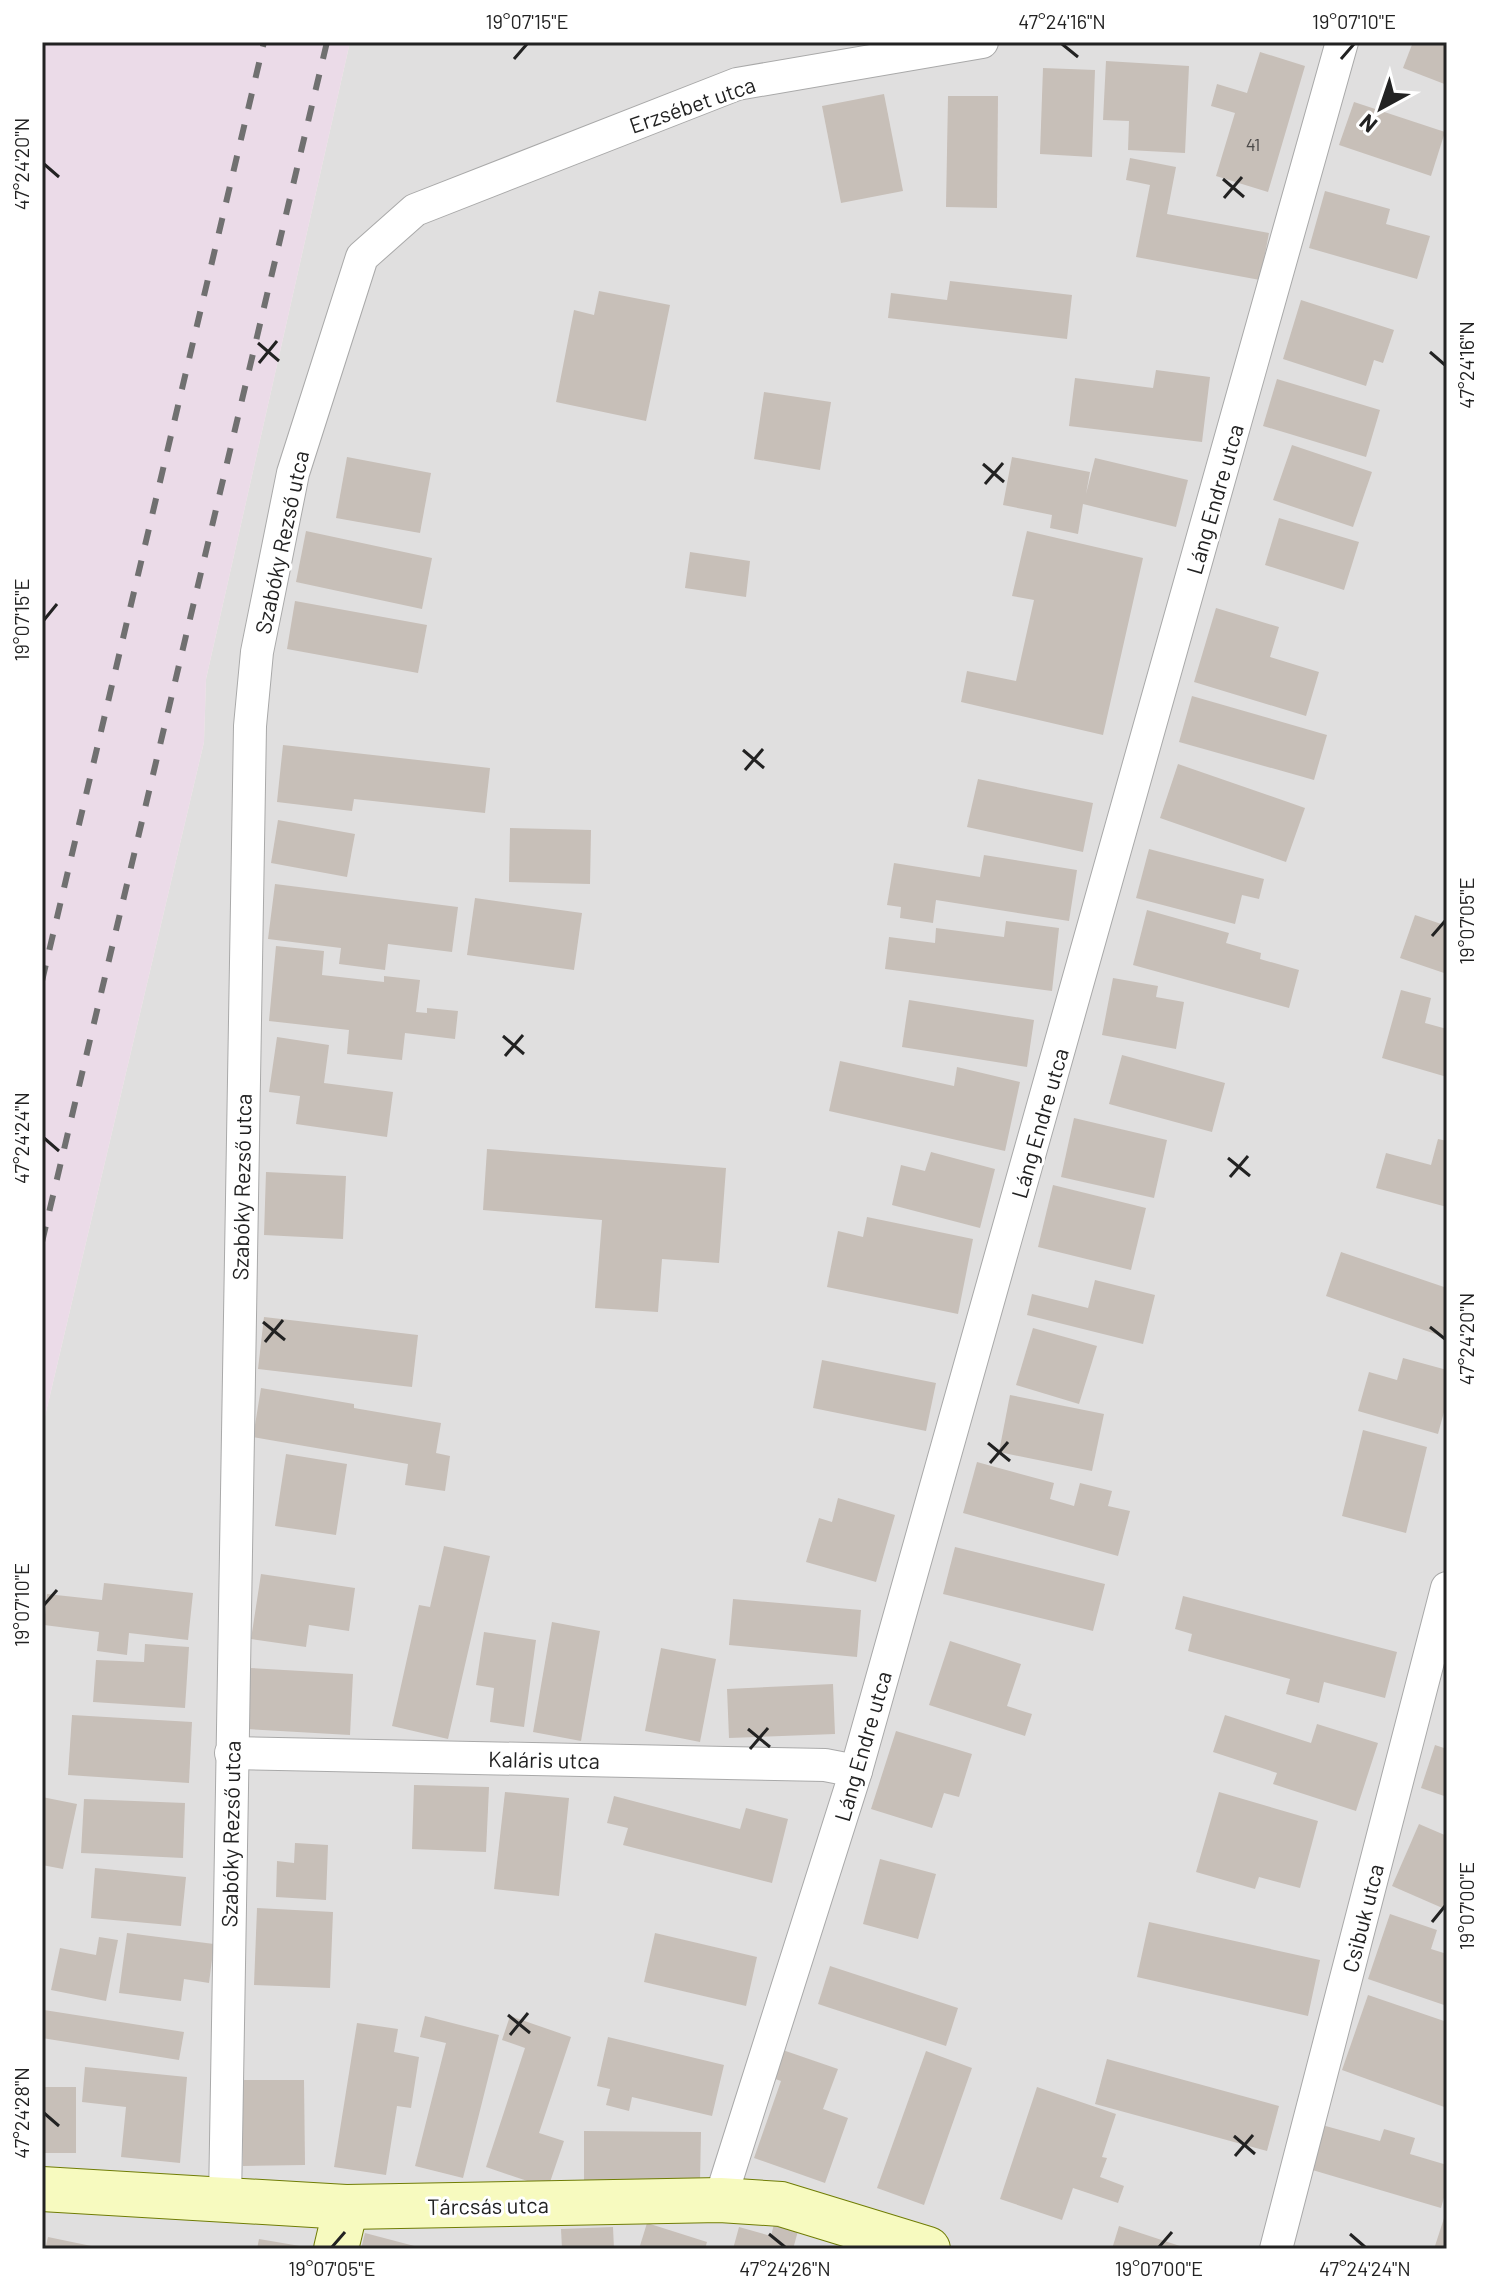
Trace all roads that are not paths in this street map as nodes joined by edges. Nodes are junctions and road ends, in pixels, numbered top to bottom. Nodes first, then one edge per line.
1 (982, 42) edge
2 (1342, 42) edge
3 (415, 210) joint
4 (1447, 1588) edge
5 (231, 1753) junction
6 (856, 1771) junction
7 (42, 2189) edge
8 (720, 2200) junction
9 (225, 2201) junction
10 (346, 2207) junction
11 (336, 2249) edge
12 (928, 2249) edge
13 (1276, 2249) edge

1 - 3 street, Erzsébet utca
2 - 6 street, Láng Endre utca
3 - 5 street, Szabóky Rezső utca
4 - 13 street, Csibuk utca
5 - 6 street, Kaláris utca
5 - 9 street, Szabóky Rezső utca
6 - 8 street, Láng Endre utca
7 - 9 main road, Tárcsás utca
8 - 10 main road, Tárcsás utca
8 - 12 main road, Tárcsás utca
9 - 10 main road, Tárcsás utca
10 - 11 main road

